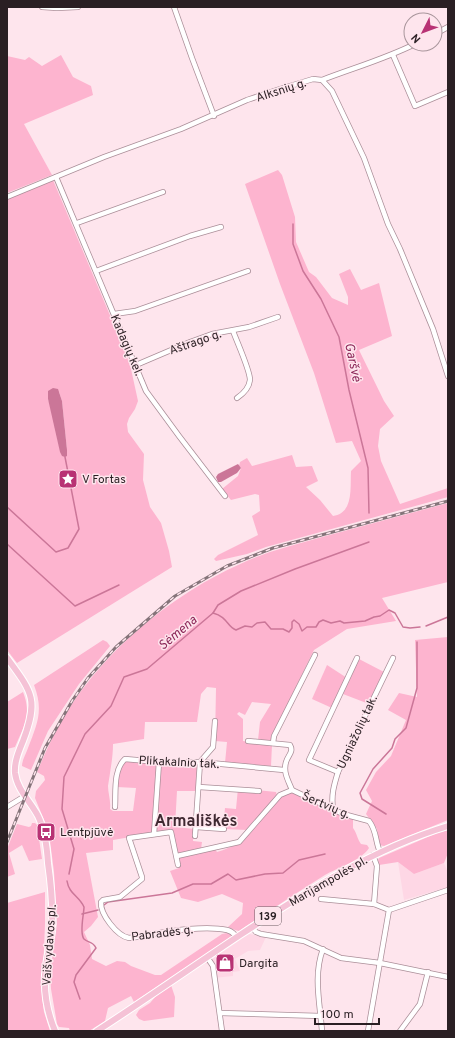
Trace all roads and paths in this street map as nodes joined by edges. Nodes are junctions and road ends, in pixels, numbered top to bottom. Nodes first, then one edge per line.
1 (42, 7) edge
2 (78, 7) edge
3 (174, 7) edge
4 (403, 50) edge
5 (393, 55) junction
6 (322, 80) junction
7 (448, 92) edge
8 (214, 116) junction
9 (56, 177) junction
10 (162, 192) dead end
11 (7, 197) edge
12 (77, 223) junction
13 (221, 227) dead end
14 (96, 271) junction
15 (248, 271) dead end
16 (114, 314) junction
17 (278, 317) dead end
18 (233, 331) junction
19 (136, 365) junction
20 (448, 376) edge
21 (237, 398) dead end
22 (226, 496) dead end
23 (315, 655) dead end
24 (7, 658) edge
25 (357, 658) dead end
26 (393, 658) dead end
27 (215, 721) dead end
28 (248, 741) dead end
29 (274, 742) junction
30 (159, 762) junction
31 (200, 762) junction
32 (284, 770) junction
33 (338, 772) junction
34 (199, 787) junction
35 (292, 790) junction
36 (259, 791) dead end
37 (25, 796) junction
38 (7, 807) edge
39 (115, 807) dead end
40 (333, 809) junction
41 (448, 826) edge
42 (196, 827) junction
43 (224, 829) dead end
44 (154, 834) junction
45 (195, 836) dead end
46 (380, 852) junction
47 (374, 855) junction
48 (177, 856) junction
49 (178, 865) dead end
50 (448, 890) edge
51 (321, 899) dead end
52 (374, 904) junction
53 (389, 910) junction
54 (252, 927) junction
55 (237, 937) junction
56 (323, 949) junction
57 (207, 957) junction
58 (380, 963) junction
59 (428, 972) junction
60 (448, 978) edge
61 (220, 1013) junction
62 (321, 1016) junction
63 (99, 1030) edge
64 (55, 1031) edge
65 (222, 1031) edge
66 (322, 1031) edge
67 (368, 1031) edge
68 (400, 1031) edge

1 - 2 street
3 - 8 street
4 - 5 street
5 - 6 street
5 - 7 street
6 - 8 street, Alksnių g.
6 - 20 street, Alksnių g.
8 - 9 street, Alksnių g.
9 - 11 street, Alksnių g.
9 - 12 street, Kadagių kel.
10 - 12 street
12 - 14 street, Kadagių kel.
13 - 14 street
14 - 16 street, Kadagių kel.
15 - 16 street
16 - 19 street, Kadagių kel.
17 - 18 street, Aštrago g.
18 - 19 street, Aštrago g.
18 - 21 street
19 - 22 street, Kadagių kel.
23 - 29 street
24 - 37 main road, Vaišvydavos pl.
25 - 33 street
26 - 33 street, Ugniažolių tak.
27 - 31 street
28 - 29 street
29 - 32 street
30 - 31 street, Plikakalnio tak.
30 - 39 street, Plikakalnio tak.
30 - 44 street
31 - 32 street, Plikakalnio tak.
31 - 34 street
32 - 35 street
33 - 40 street, Ugniažolių tak.
34 - 36 street
34 - 42 street
35 - 40 street, Šertvių g.
35 - 48 street, Šertvių g.
37 - 38 street
37 - 64 main road, Vaišvydavos pl.
40 - 46 street, Šertvių g.
41 - 46 main road, Marijampolės pl. / 139
42 - 43 street
42 - 45 street
44 - 48 street
44 - 55 street, Pabradės g.
46 - 47 main road, Marijampolės pl. / 139
47 - 52 street
47 - 54 main road, Marijampolės pl. / 139
48 - 49 street
50 - 53 street
51 - 52 street
52 - 53 street
53 - 58 street
54 - 55 main road, Marijampolės pl. / 139
54 - 56 street
55 - 57 main road, Marijampolės pl. / 139
56 - 58 street
56 - 62 street
57 - 61 street
57 - 63 main road, Marijampolės pl. / 139
58 - 59 street
58 - 67 street
59 - 60 street
59 - 68 street
61 - 62 street
61 - 65 street
62 - 66 street

